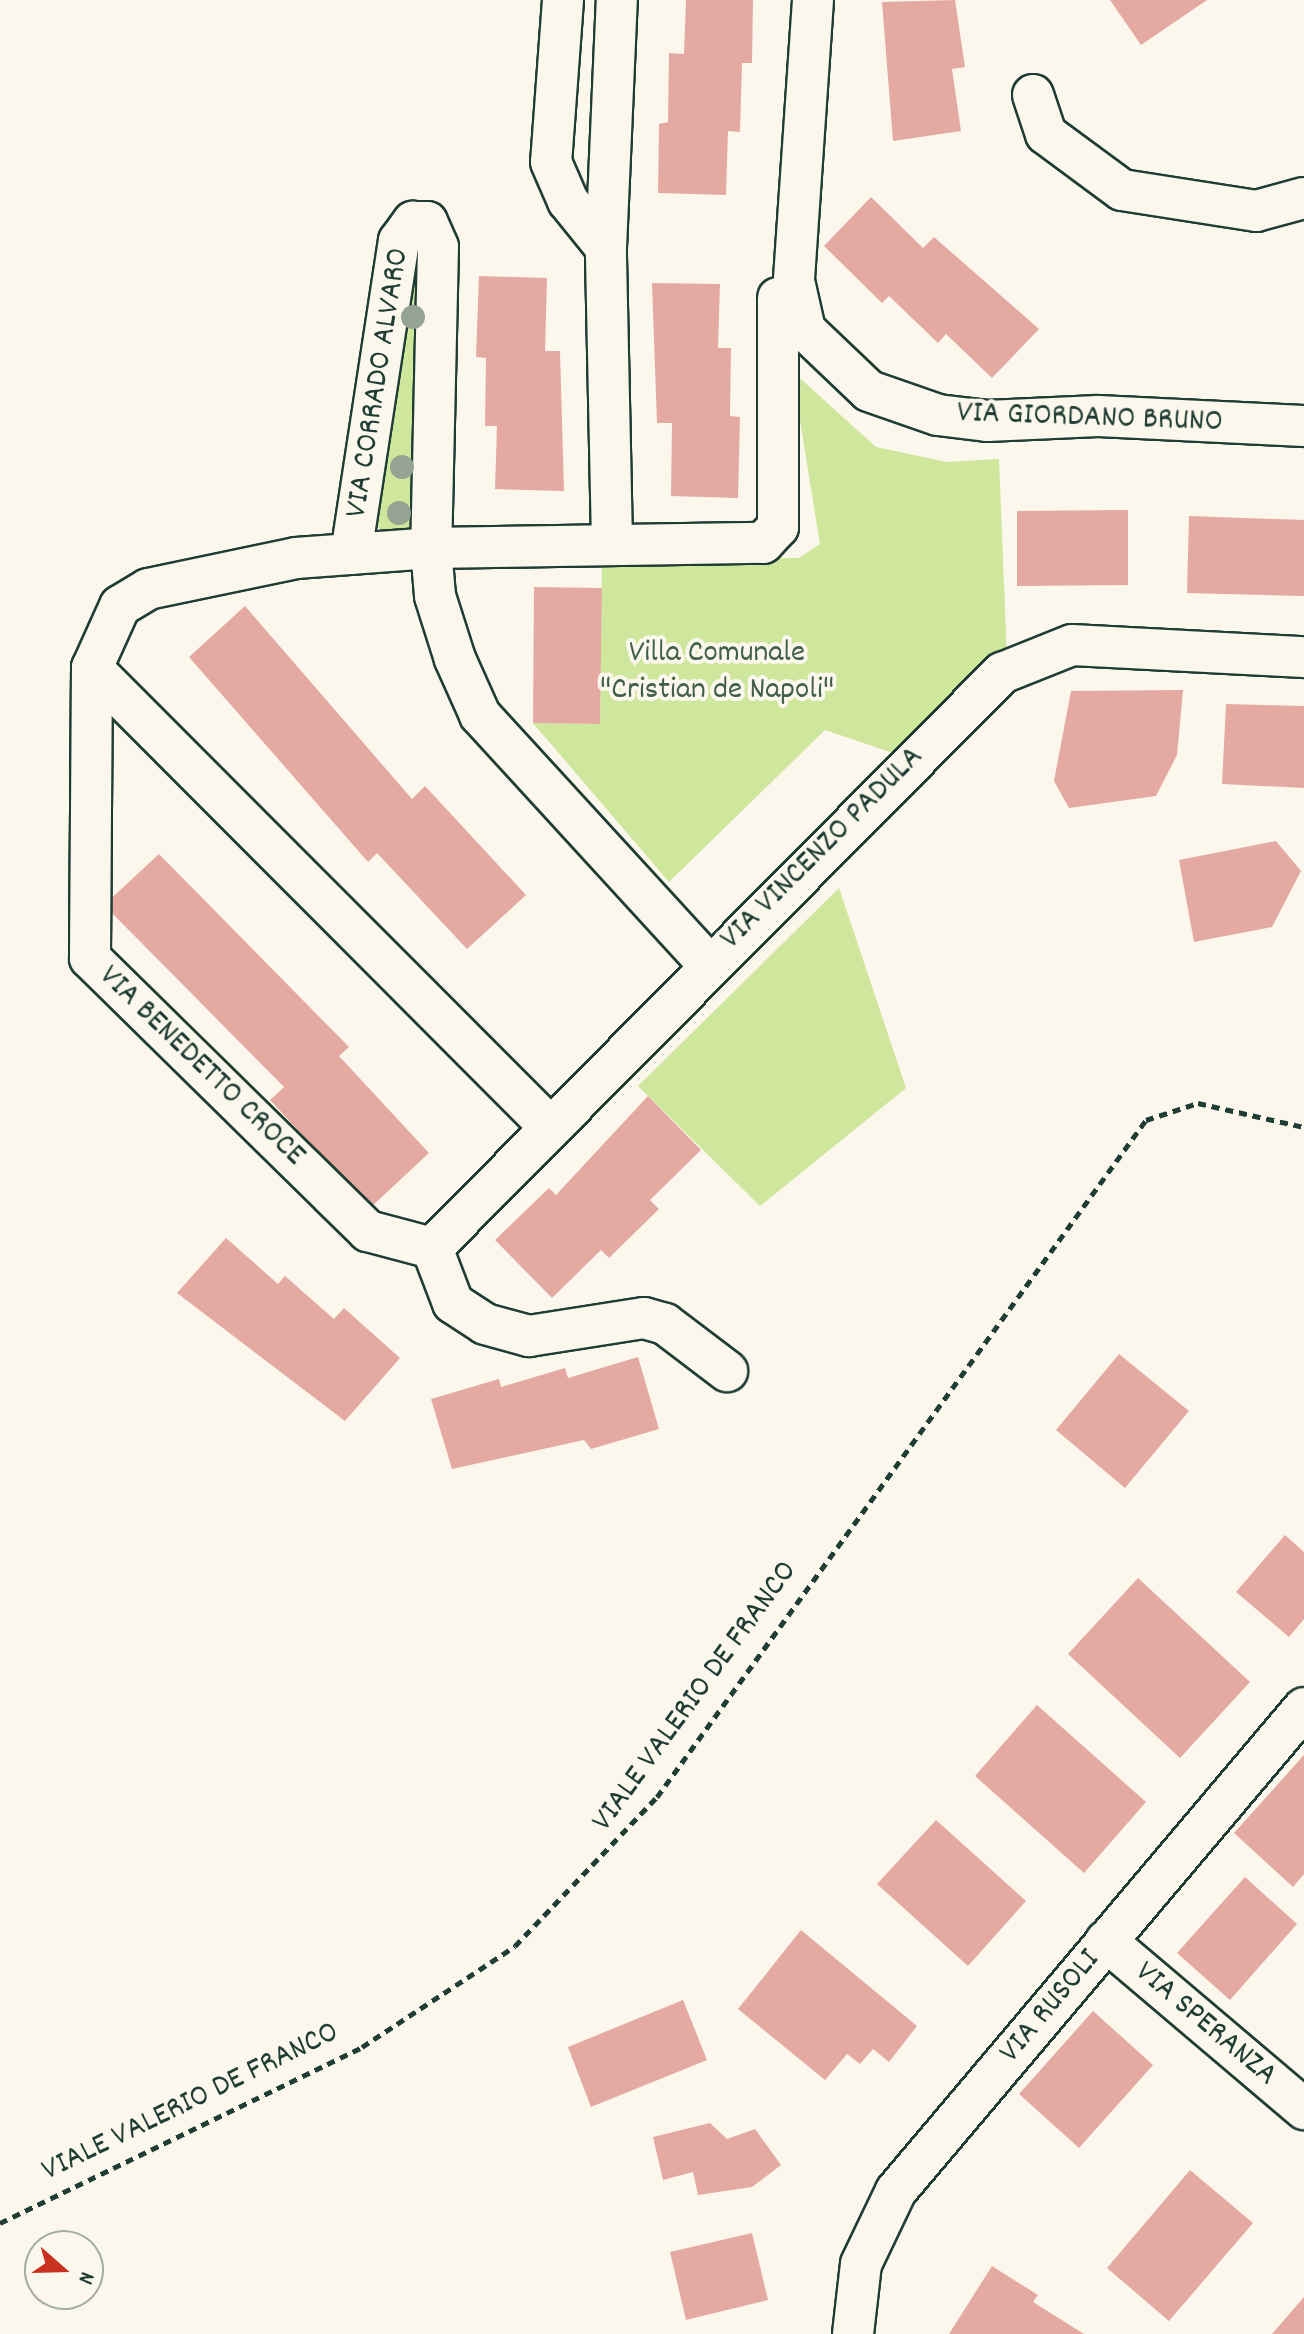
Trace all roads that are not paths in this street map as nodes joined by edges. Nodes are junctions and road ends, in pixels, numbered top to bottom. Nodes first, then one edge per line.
1 (563, 0) edge
2 (617, 0) edge
3 (813, 0) edge
4 (1033, 95) dead end
5 (1304, 198) edge
6 (606, 248) junction
7 (778, 298) dead end
8 (1304, 426) edge
9 (612, 543) junction
10 (431, 548) junction
11 (351, 554) junction
12 (1304, 657) edge
13 (92, 668) junction
14 (708, 964) junction
15 (549, 1126) junction
16 (432, 1248) junction
17 (727, 1371) dead end
18 (1304, 1708) edge
19 (1106, 1941) junction
20 (1304, 2109) edge
21 (853, 2334) edge

1 - 6 street
2 - 6 street
3 - 8 street, VIA GIORDANO BRUNO
4 - 5 street
6 - 9 street
7 - 9 street, VIA BENEDETTO CROCE
9 - 10 street, VIA BENEDETTO CROCE
10 - 11 street, VIA BENEDETTO CROCE
10 - 11 street, VIA CORRADO ALVARO
10 - 14 street
11 - 13 street, VIA BENEDETTO CROCE
12 - 14 street, VIA VINCENZO PADULA
13 - 15 street
13 - 16 street, VIA BENEDETTO CROCE
14 - 15 street, VIA VINCENZO PADULA
15 - 16 street, VIA VINCENZO PADULA
16 - 17 street
18 - 19 street, VIA RUSOLI
19 - 20 street, VIA SPERANZA
19 - 21 street, VIA RUSOLI

